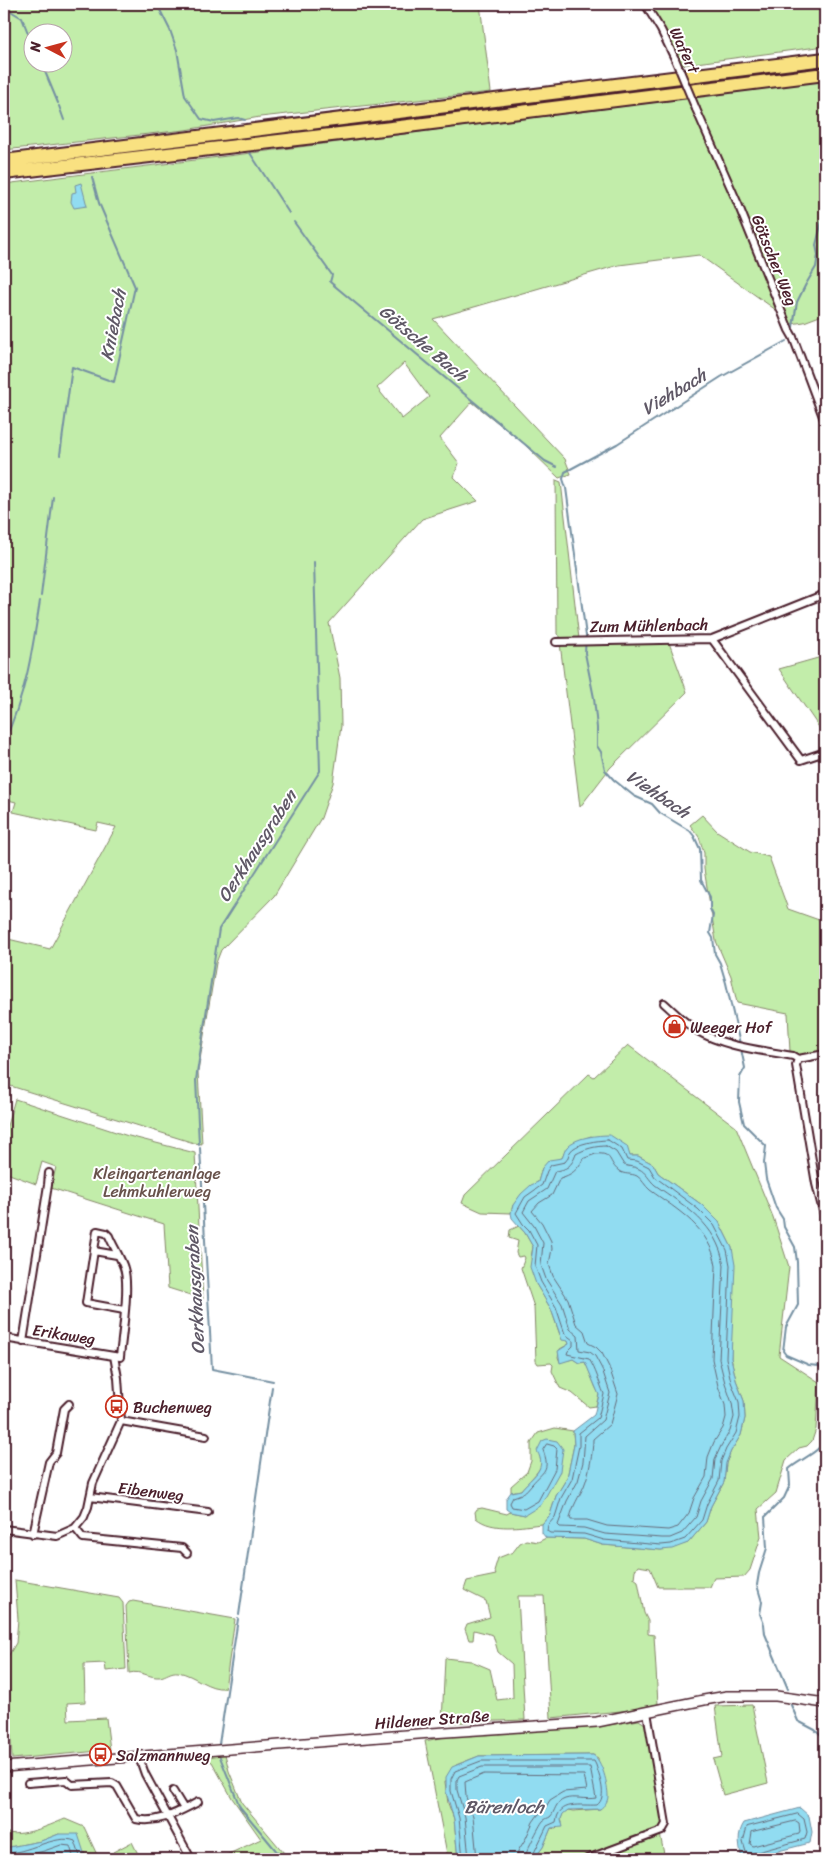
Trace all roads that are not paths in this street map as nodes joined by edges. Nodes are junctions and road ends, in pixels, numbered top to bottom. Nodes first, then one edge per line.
1 (645, 4) edge
2 (825, 59) edge
3 (825, 74) edge
4 (696, 109) joint
5 (4, 161) edge
6 (4, 173) edge
7 (825, 422) edge
8 (825, 594) edge
9 (712, 638) junction
10 (556, 642) dead end
11 (825, 752) edge
12 (664, 1003) dead end
13 (825, 1054) edge
14 (798, 1059) junction
15 (49, 1173) dead end
16 (825, 1219) edge
17 (94, 1251) junction
18 (117, 1255) junction
19 (124, 1310) junction
20 (4, 1338) edge
21 (23, 1342) junction
22 (117, 1357) junction
23 (69, 1404) dead end
24 (121, 1421) junction
25 (206, 1436) dead end
26 (90, 1497) junction
27 (208, 1512) dead end
28 (75, 1528) junction
29 (4, 1529) edge
30 (33, 1534) junction
31 (188, 1553) dead end
32 (825, 1703) edge
33 (646, 1712) junction
34 (139, 1757) junction
35 (4, 1767) edge
36 (28, 1783) dead end
37 (173, 1791) dead end
38 (198, 1802) dead end
39 (184, 1809) junction
40 (168, 1817) junction
41 (191, 1859) edge
42 (587, 1859) edge

1 - 4 street, Wafert, bridge
2 - 5 highway
3 - 6 highway
4 - 7 street, Götscher Weg
8 - 9 street, Zum Mühlenbach
9 - 10 street, Zum Mühlenbach
9 - 11 street
12 - 14 street
13 - 14 street
14 - 16 street
15 - 21 street
17 - 18 street
17 - 18 street
17 - 19 street
18 - 19 street
19 - 22 street
20 - 21 street, Erikaweg
21 - 22 street, Erikaweg
22 - 24 street
23 - 30 street
24 - 25 street
24 - 26 street
26 - 27 street, Eibenweg
26 - 28 street
28 - 30 street
28 - 31 street
29 - 30 street
32 - 33 main road, Hildener Straße
33 - 34 main road, Hildener Straße
33 - 42 street
34 - 35 main road, Hildener Straße
34 - 40 street
36 - 40 street
37 - 39 street
38 - 39 street
39 - 40 street
40 - 41 street

